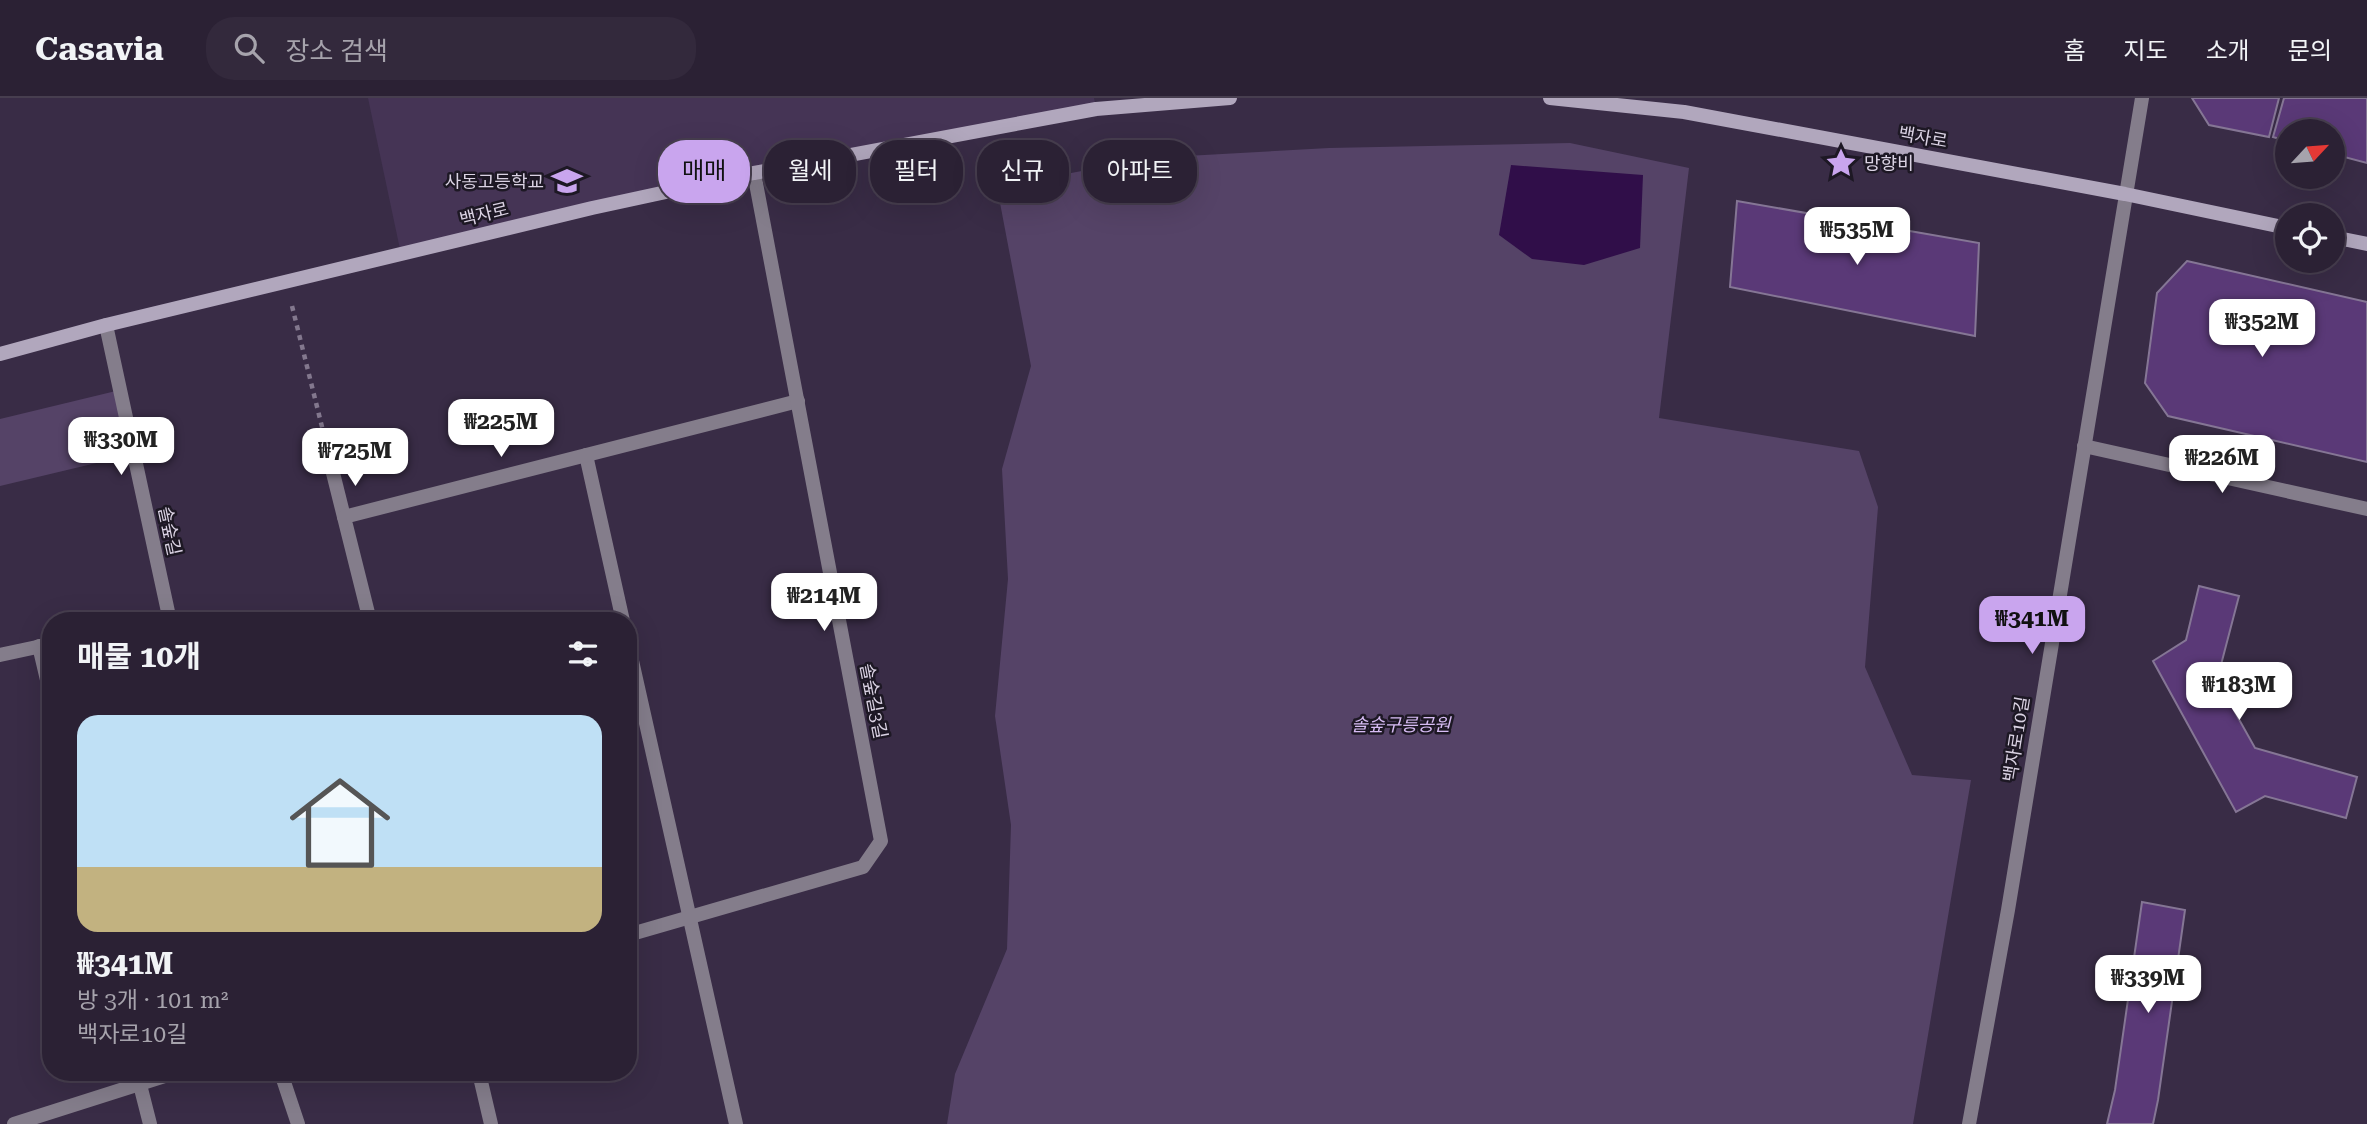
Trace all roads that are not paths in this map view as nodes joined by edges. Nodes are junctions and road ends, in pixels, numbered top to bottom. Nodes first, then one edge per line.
1 (1230, 98) edge
2 (1550, 98) edge
3 (2142, 98) edge
4 (1095, 103) edge
5 (754, 173) junction
6 (2125, 194) junction
7 (2275, 225) edge
8 (2345, 239) edge
9 (2367, 244) edge
10 (106, 325) junction
11 (0, 354) edge
12 (798, 401) junction
13 (2084, 446) junction
14 (586, 455) junction
15 (332, 468) road end
16 (2367, 509) edge
17 (344, 517) junction
18 (169, 612) edge
19 (368, 612) edge
20 (621, 612) edge
21 (42, 646) edge
22 (0, 655) edge
23 (637, 683) edge
24 (690, 917) junction
25 (637, 932) edge
26 (131, 1081) edge
27 (140, 1081) edge
28 (284, 1081) edge
29 (480, 1081) edge
30 (13, 1124) edge
31 (150, 1124) edge
32 (298, 1124) edge
33 (491, 1124) edge
34 (736, 1124) edge
35 (1969, 1124) edge

1 - 4 street, 백자로
2 - 6 street, 백자로
3 - 6 street, 백자로10길
4 - 5 street, 백자로
5 - 10 street, 백자로
5 - 12 street, 솔숲길3길
6 - 7 street, 백자로
6 - 13 street, 백자로10길
8 - 9 street
10 - 11 street, 백자로
10 - 18 street, 솔숲길
12 - 14 street
12 - 24 street, 솔숲길3길
13 - 16 street
13 - 35 street, 백자로10길
14 - 17 street
14 - 20 street
15 - 17 street
17 - 19 street
21 - 22 street
23 - 24 street
24 - 25 street, 솔숲길3길
24 - 34 street
26 - 30 street
27 - 31 street
28 - 32 street
29 - 33 street

